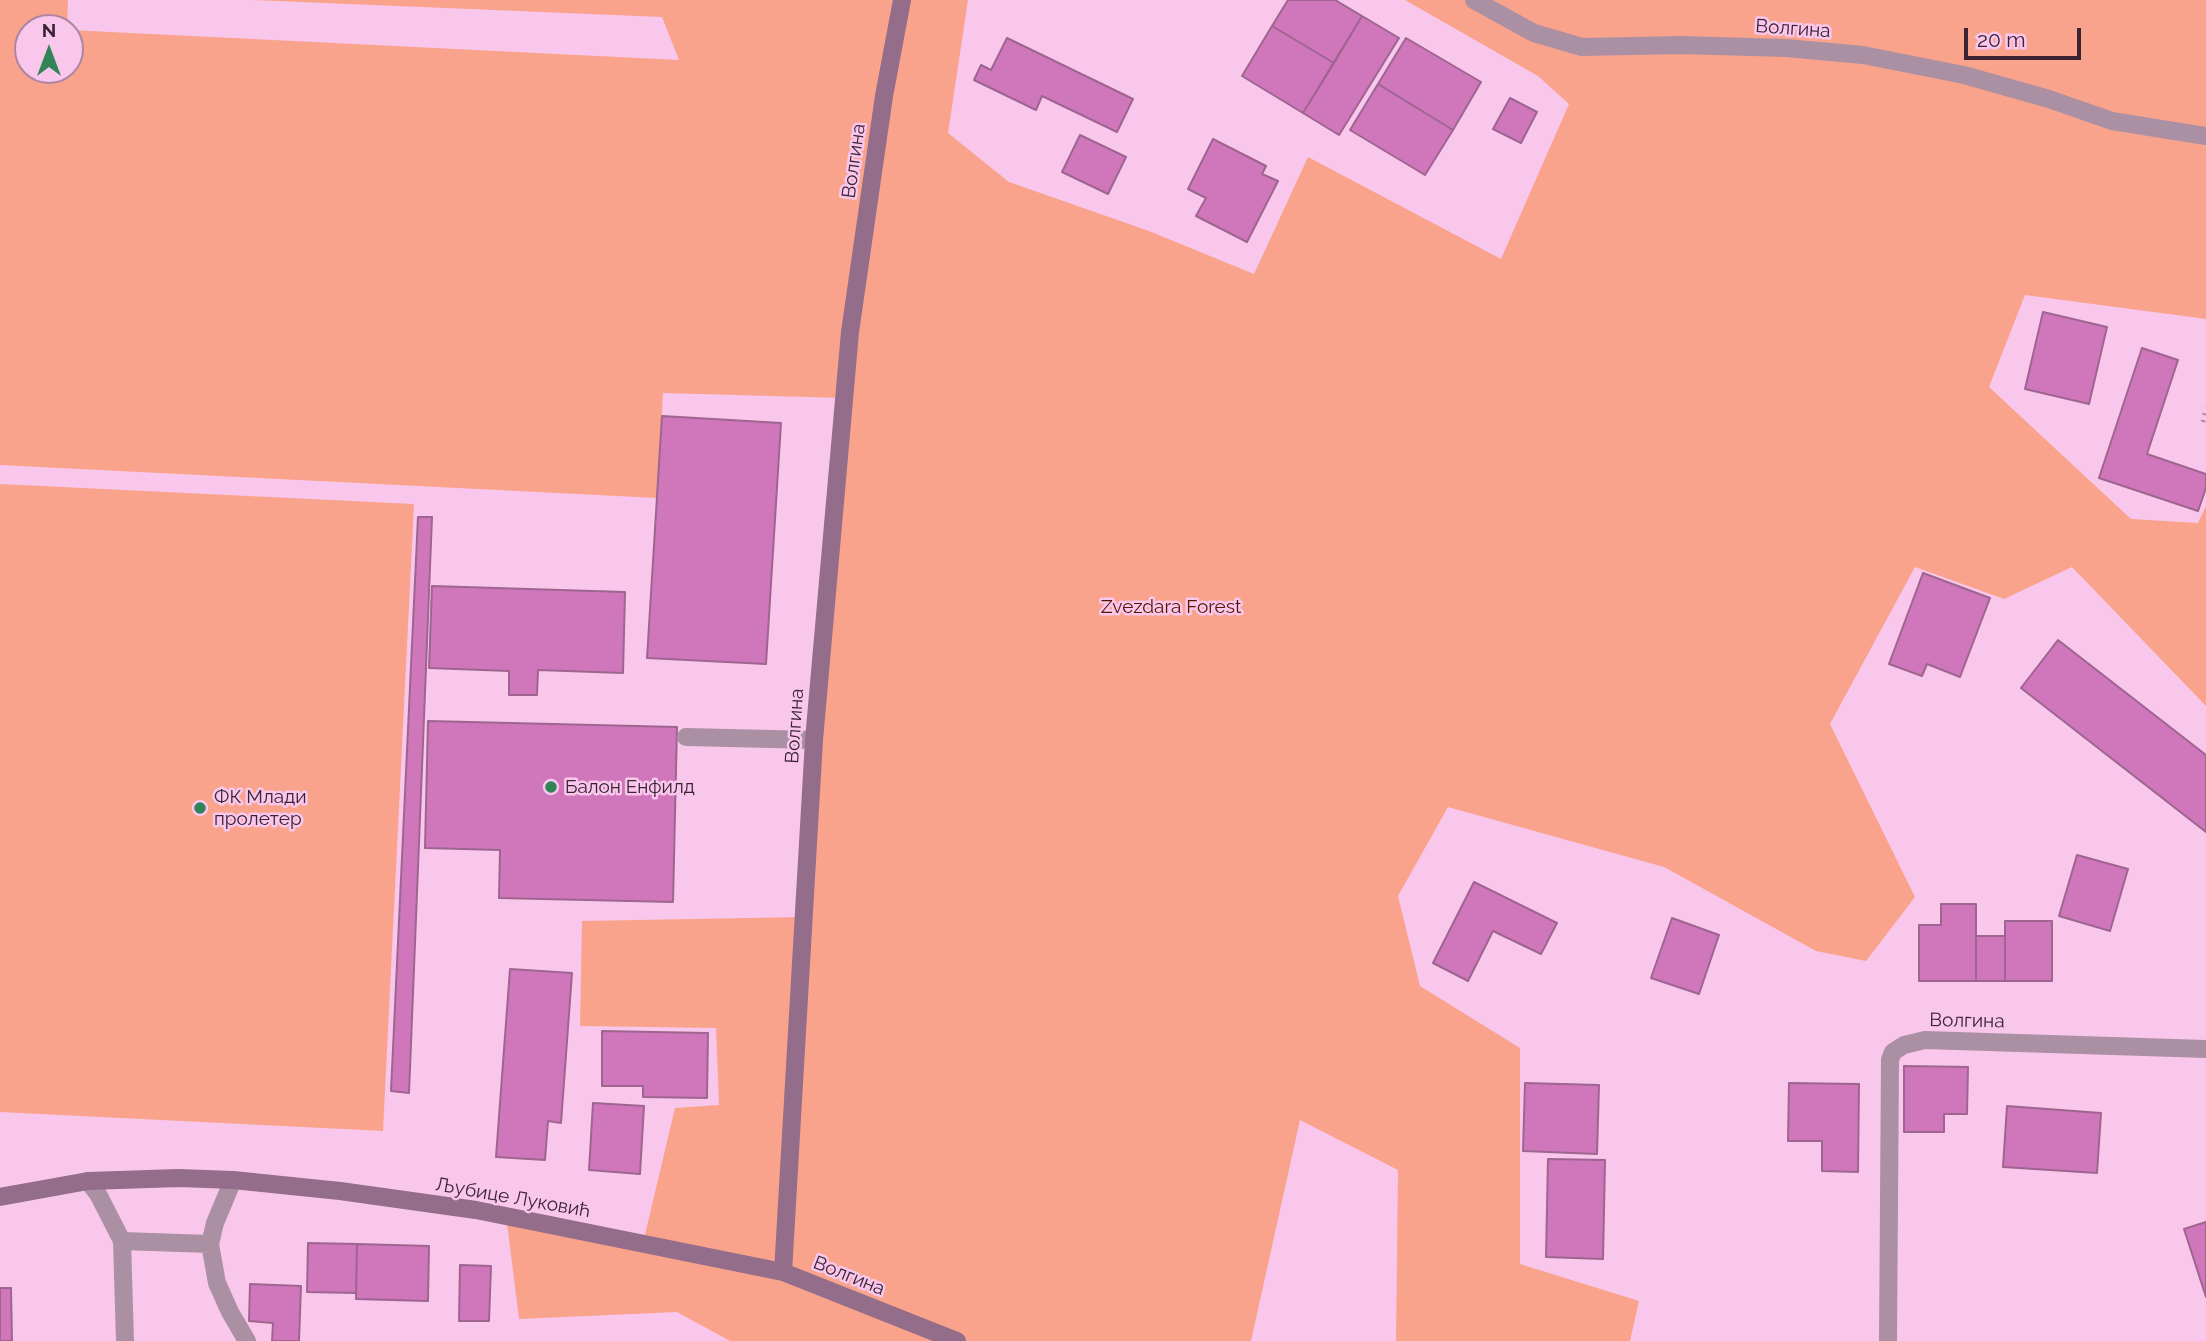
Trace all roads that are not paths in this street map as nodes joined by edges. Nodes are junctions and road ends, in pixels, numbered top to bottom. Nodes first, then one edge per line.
1 (902, 0) edge
2 (1474, 0) edge
3 (2206, 136) edge
4 (686, 737) dead end
5 (814, 740) junction
6 (2206, 1049) edge
7 (233, 1180) junction
8 (88, 1181) junction
9 (0, 1197) edge
10 (122, 1241) junction
11 (210, 1244) junction
12 (783, 1272) junction
13 (125, 1341) edge
14 (247, 1341) edge
15 (957, 1341) edge
16 (1888, 1341) edge

1 - 5 street, Волгина
2 - 3 street, Волгина
4 - 5 street
5 - 12 street, Волгина
6 - 16 street, Волгина
7 - 8 street, Љубице Луковић
7 - 11 street
7 - 12 street, Љубице Луковић
8 - 9 street, Љубице Луковић
8 - 10 street
10 - 11 street
10 - 13 street
11 - 14 street
12 - 15 street, Волгина

